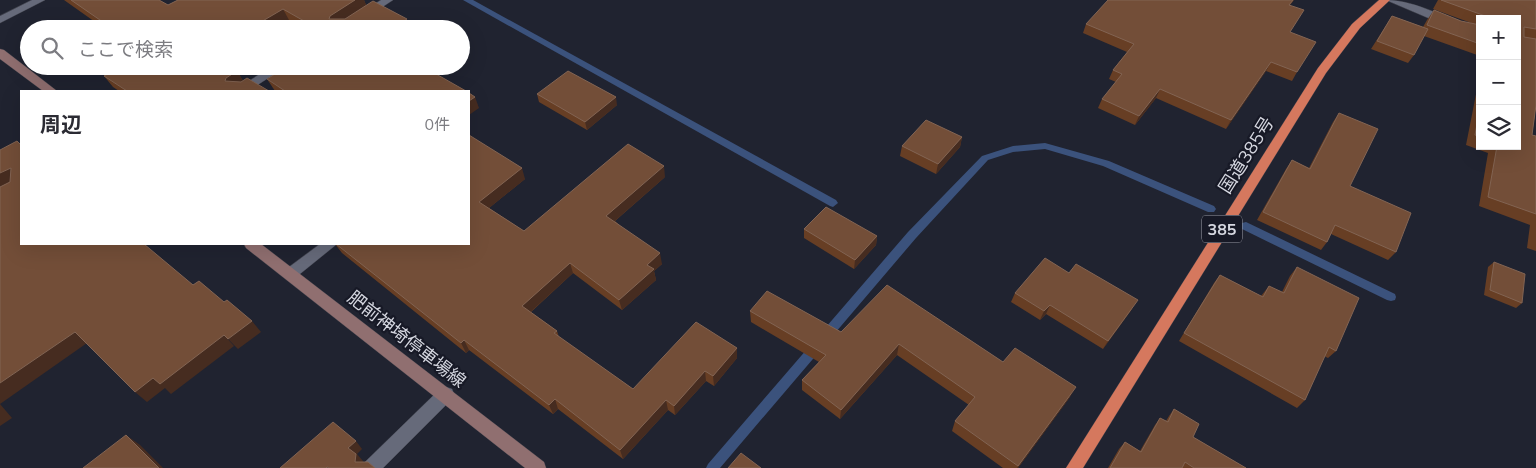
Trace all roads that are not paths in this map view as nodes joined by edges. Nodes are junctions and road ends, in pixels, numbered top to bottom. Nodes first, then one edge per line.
1 (40, 0) edge
2 (388, 0) edge
3 (1385, 0) edge
4 (1391, 0) edge
5 (0, 20) edge
6 (356, 20) edge
7 (1476, 31) edge
8 (0, 52) edge
9 (20, 67) edge
10 (30, 75) edge
11 (266, 75) edge
12 (50, 90) edge
13 (242, 90) edge
14 (252, 245) edge
15 (329, 245) edge
16 (290, 274) junction
17 (446, 394) junction
18 (371, 468) edge
19 (538, 468) edge
20 (1074, 468) edge

1 - 5 street
2 - 6 street
3 - 20 highway, 国道385号 / 385
4 - 7 street
8 - 9 main road
10 - 12 main road
11 - 13 street
14 - 16 main road, 肥前神埼停車場線
15 - 16 street
16 - 17 main road, 肥前神埼停車場線
17 - 18 street
17 - 19 main road, 肥前神埼停車場線

